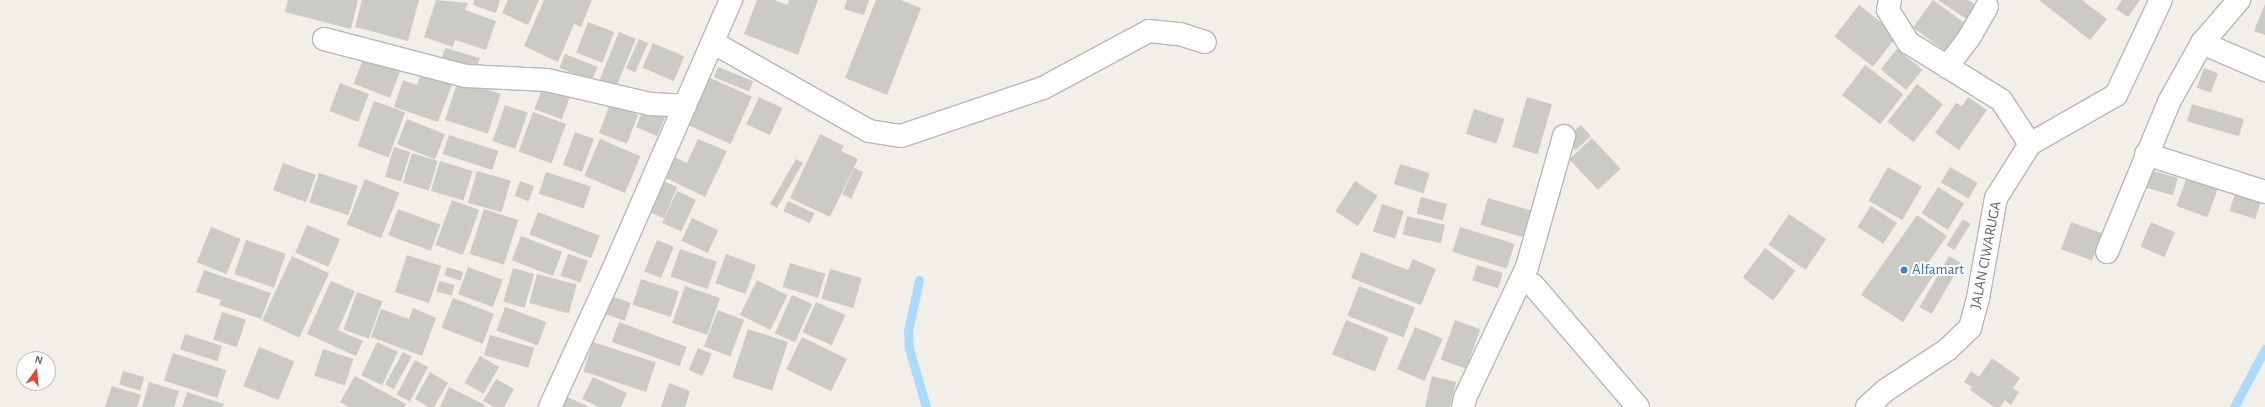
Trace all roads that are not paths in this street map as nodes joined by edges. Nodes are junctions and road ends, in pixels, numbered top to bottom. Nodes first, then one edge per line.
1 (731, 0) edge
2 (1890, 0) edge
3 (2162, 0) edge
4 (2239, 0) edge
5 (1988, 6) dead end
6 (324, 39) dead end
7 (1206, 42) dead end
8 (714, 43) junction
9 (2202, 44) junction
10 (1947, 67) junction
11 (2265, 70) edge
12 (685, 106) junction
13 (1564, 136) dead end
14 (2030, 144) junction
15 (2146, 154) junction
16 (2265, 192) edge
17 (2107, 252) dead end
18 (1533, 285) dead end
19 (550, 407) edge
20 (1463, 407) edge
21 (1638, 407) edge
22 (1867, 407) edge

1 - 8 street
2 - 10 street
3 - 14 street, JALAN CIWARUGA
4 - 9 street
5 - 10 street
6 - 12 street
7 - 8 street
8 - 12 street
9 - 11 street
9 - 15 street
10 - 14 street
12 - 19 street
13 - 20 street
14 - 22 street, JALAN CIWARUGA
15 - 16 street
15 - 17 street
18 - 21 street

